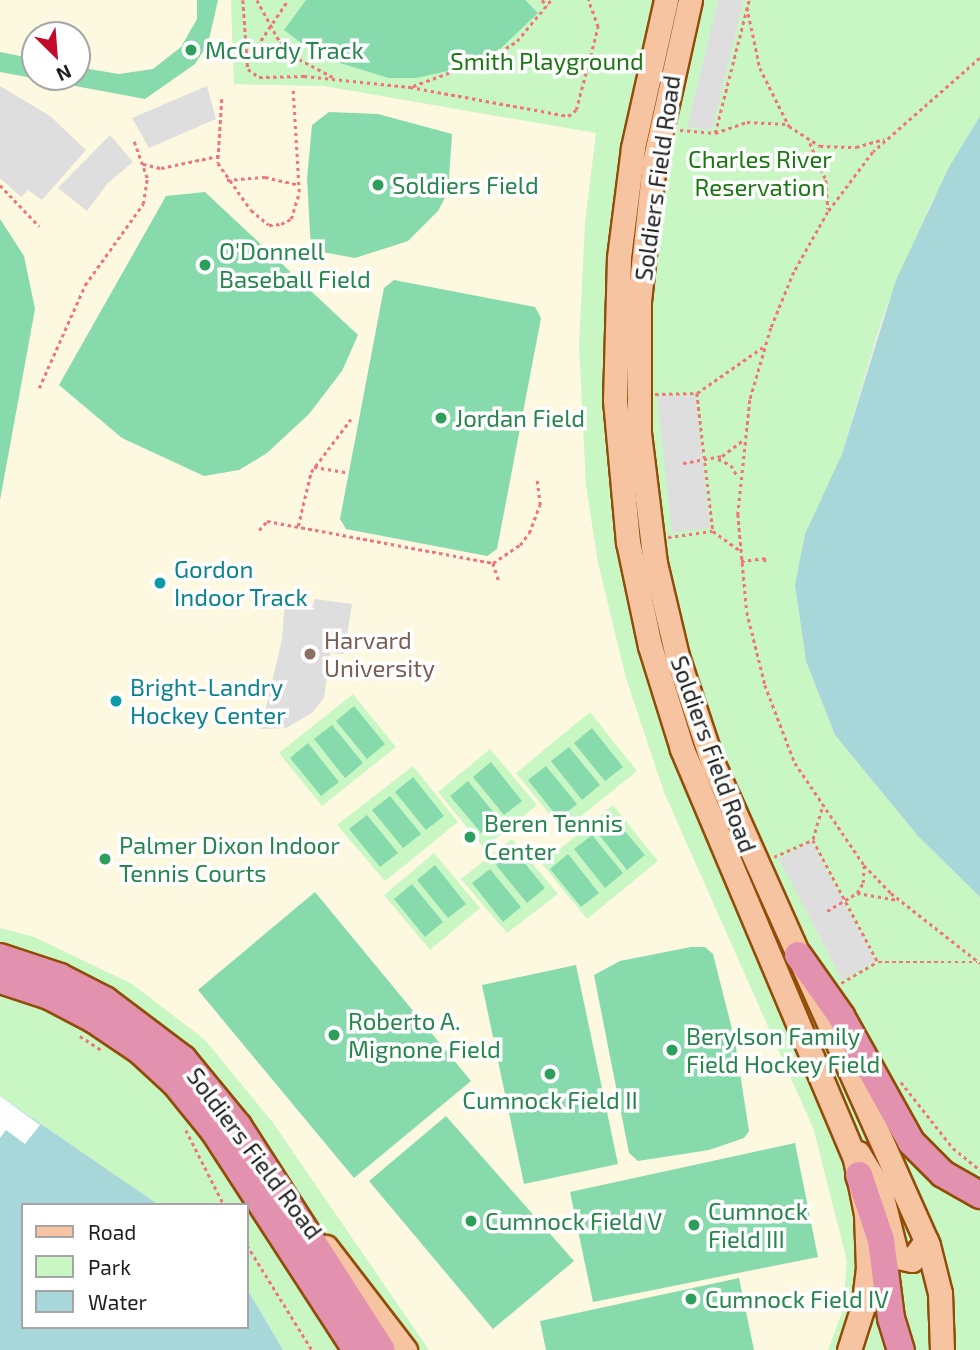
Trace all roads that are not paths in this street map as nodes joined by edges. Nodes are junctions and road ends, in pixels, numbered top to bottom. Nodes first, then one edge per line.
1 (667, 0) edge
2 (690, 0) edge
3 (798, 955) junction
4 (0, 957) edge
5 (0, 980) edge
6 (848, 1139) junction
7 (859, 1175) junction
8 (980, 1195) edge
9 (284, 1198) junction
10 (926, 1241) junction
11 (356, 1350) edge
12 (382, 1350) edge
13 (405, 1350) edge
14 (849, 1350) edge
15 (901, 1350) edge
16 (942, 1350) edge

1 - 6 main road, Soldiers Field Road
2 - 3 main road, Soldiers Field Road
3 - 8 highway
3 - 10 main road, Soldiers Field Road
4 - 9 highway, Soldiers Field Road
5 - 11 highway, Soldiers Field Road
6 - 7 main road, Soldiers Field Road
6 - 10 main road
7 - 14 main road, Soldiers Field Road
7 - 15 highway
9 - 12 highway
9 - 13 main road, Soldiers Field Road
10 - 16 main road, Soldiers Field Road

